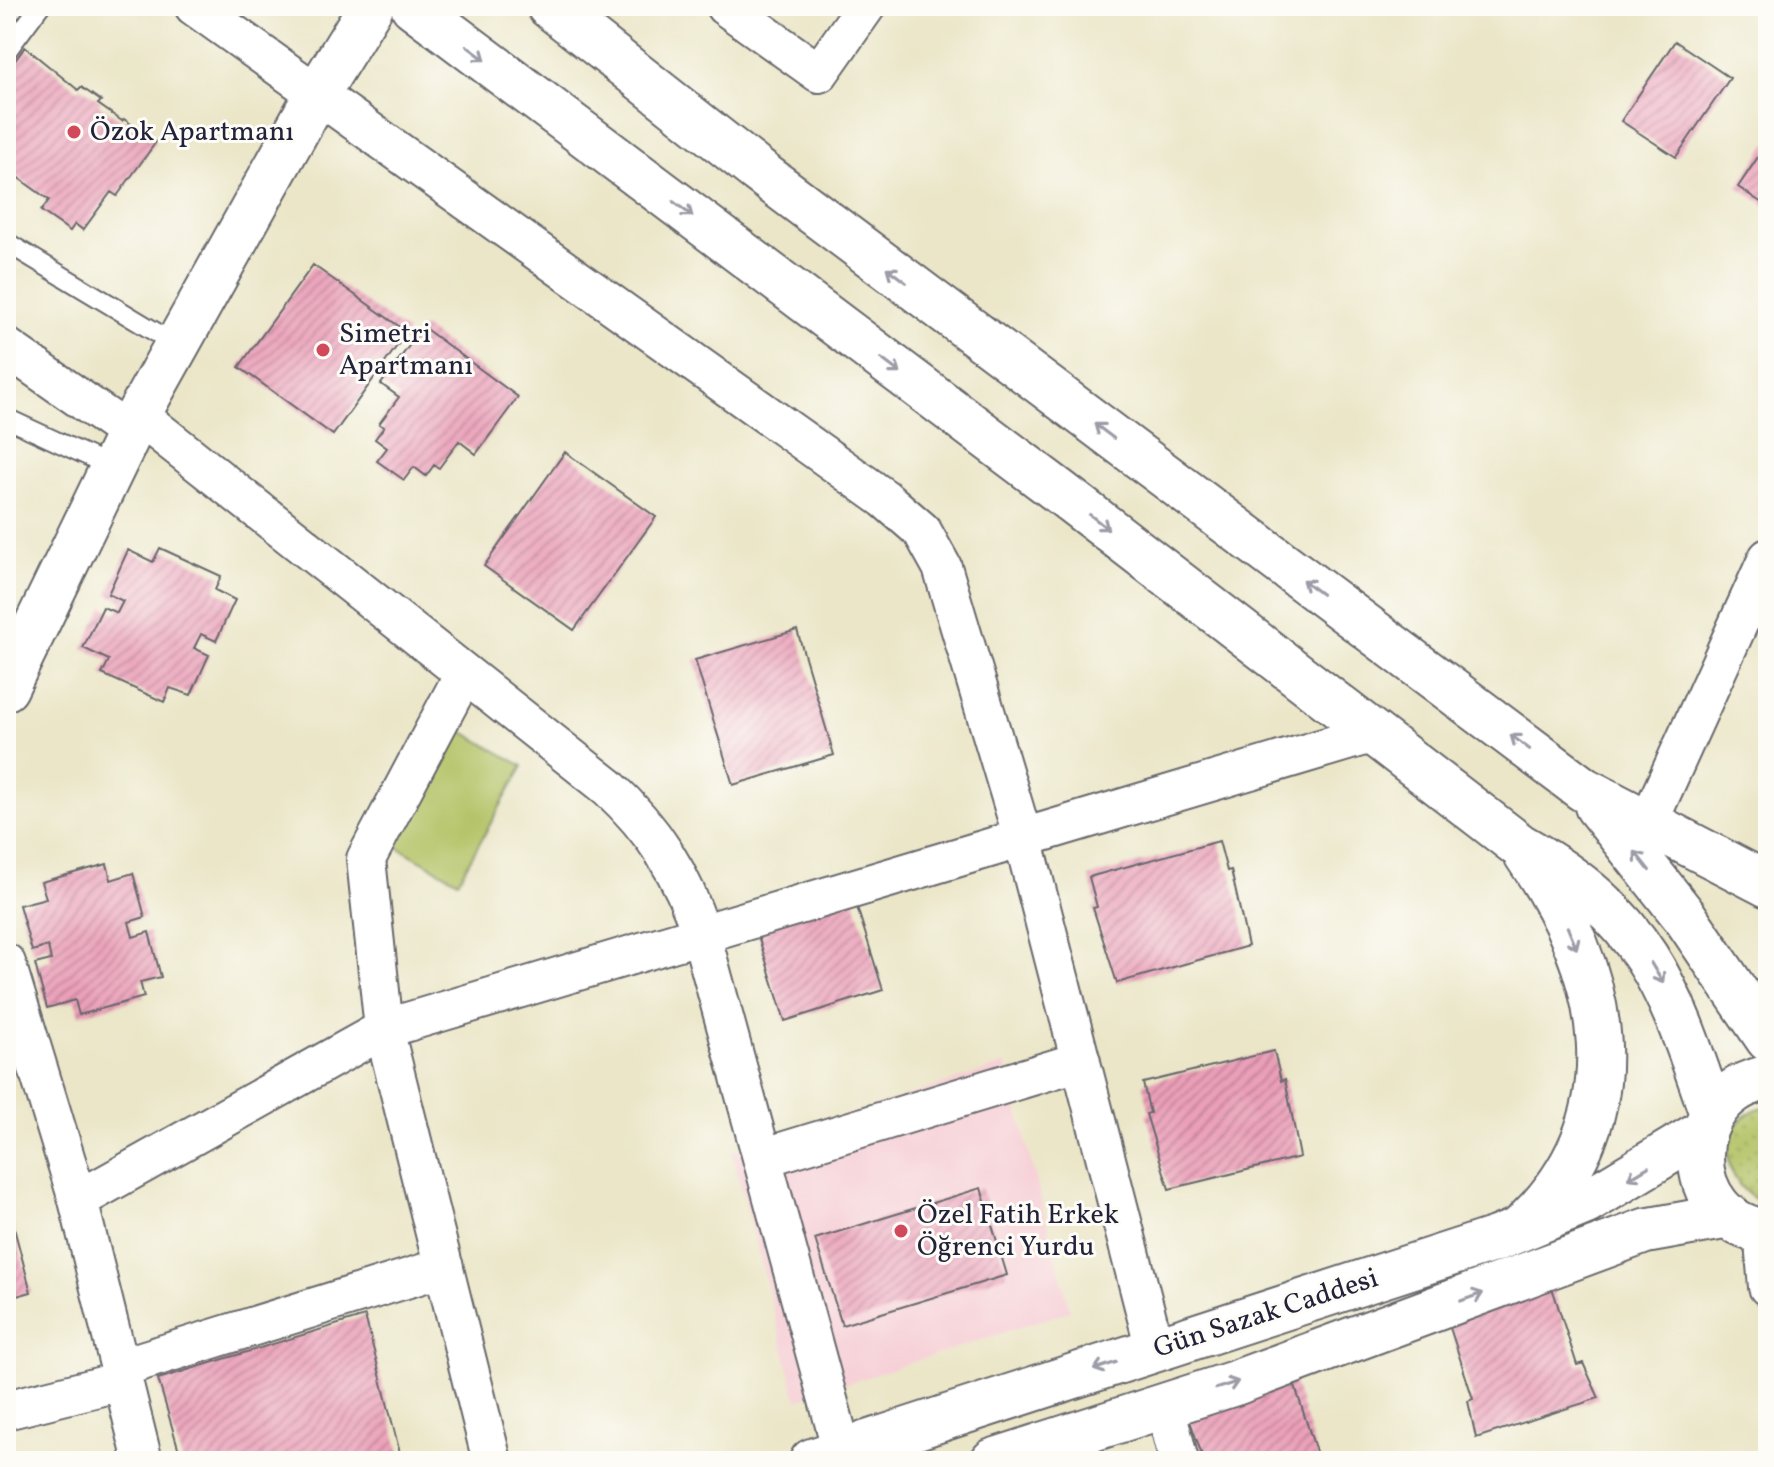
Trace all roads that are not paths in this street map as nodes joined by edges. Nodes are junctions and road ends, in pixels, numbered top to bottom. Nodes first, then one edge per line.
1 (40, 6) edge
2 (194, 6) edge
3 (371, 6) edge
4 (413, 6) edge
5 (549, 6) edge
6 (725, 6) edge
7 (866, 6) edge
8 (6, 52) edge
9 (317, 94) junction
10 (6, 242) edge
11 (177, 345) junction
12 (6, 347) edge
13 (6, 418) edge
14 (126, 438) junction
15 (1768, 558) edge
16 (464, 674) junction
17 (6, 688) edge
18 (1374, 733) junction
19 (1583, 789) junction
20 (1648, 823) junction
21 (1023, 838) junction
22 (1520, 846) junction
23 (1768, 885) edge
24 (701, 934) junction
25 (6, 963) edge
26 (384, 1029) junction
27 (1768, 1039) edge
28 (1081, 1061) junction
29 (1768, 1078) edge
30 (1708, 1123) junction
31 (762, 1158) junction
32 (78, 1200) junction
33 (1753, 1226) edge
34 (1520, 1230) junction
35 (444, 1267) junction
36 (1768, 1287) edge
37 (1155, 1349) junction
38 (121, 1374) junction
39 (1165, 1406) junction
40 (6, 1410) edge
41 (827, 1456) edge
42 (143, 1461) edge
43 (492, 1461) edge
44 (993, 1461) edge
45 (1179, 1461) edge

1 - 8 lane
2 - 9 street
3 - 9 street
4 -> 18 street
19 -> 5 street
6 - 7 street
9 - 11 street
9 - 21 street
10 - 11 lane
11 - 14 street
12 - 14 street
13 - 14 lane
14 - 16 street
14 - 17 street
15 - 20 street
16 - 24 street
16 - 26 street
18 - 21 street
18 - 22 street
19 - 20 street
27 -> 19 street
20 - 23 street
21 - 24 street
21 - 28 street
22 -> 30 street
22 -> 34 street
24 - 26 street
24 - 31 street
25 - 32 street
26 - 32 street
26 - 35 street
28 - 31 street
28 - 37 street
29 - 30 street, Gün Sazak Caddesi
30 - 33 street
30 -> 34 street, Gün Sazak Caddesi
31 - 41 street
32 - 38 street
33 - 36 street
39 -> 33 street, Gün Sazak Caddesi
34 - 37 street, Gün Sazak Caddesi
35 - 38 street
35 - 43 street
37 -> 41 street, Gün Sazak Caddesi
38 - 40 street
38 - 42 street
39 - 44 street, Gün Sazak Caddesi
39 - 45 street

